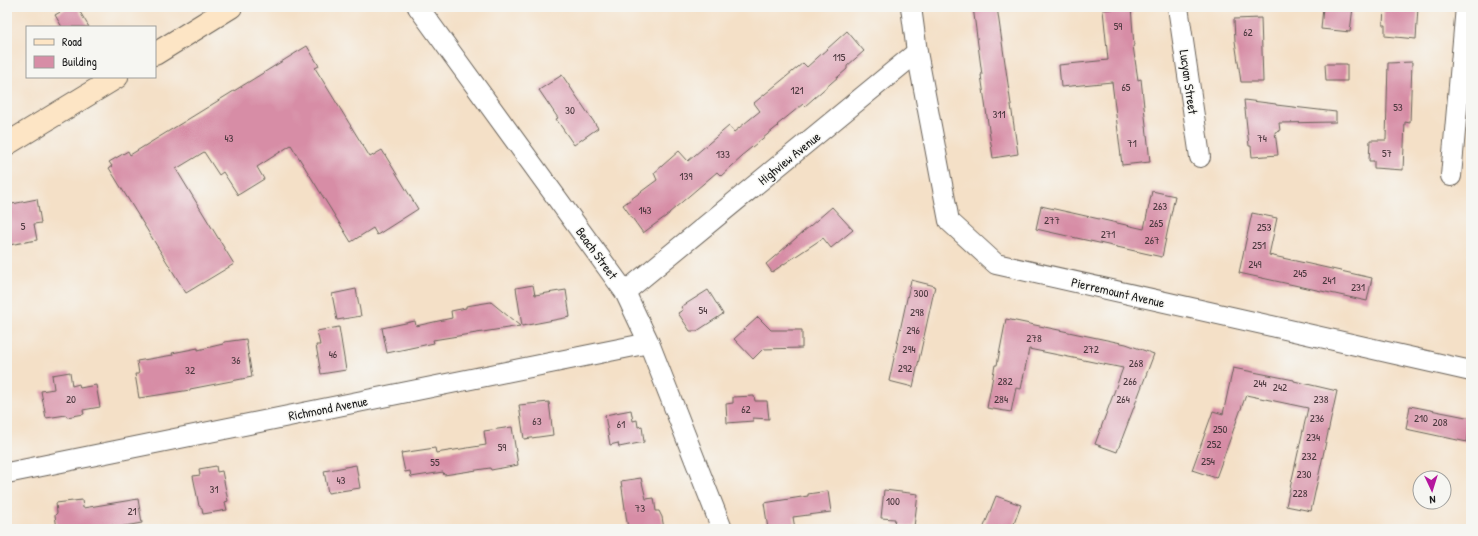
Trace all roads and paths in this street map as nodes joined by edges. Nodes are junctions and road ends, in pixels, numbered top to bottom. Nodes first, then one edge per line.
1 (231, 7) edge
2 (418, 7) edge
3 (911, 7) edge
4 (1178, 7) edge
5 (1466, 7) edge
6 (917, 52) junction
7 (156, 53) edge
8 (115, 78) edge
9 (7, 144) edge
10 (1200, 157) dead end
11 (1451, 176) dead end
12 (625, 292) junction
13 (649, 343) junction
14 (1471, 371) edge
15 (7, 473) edge
16 (722, 529) edge

1 - 7 street
2 - 12 street, Beach Street
3 - 6 street
4 - 10 street, Lucyan Street
5 - 11 street
6 - 12 street, Highview Avenue
6 - 14 street, Pierremount Avenue
8 - 9 street
12 - 13 street, Beach Street
13 - 15 street, Richmond Avenue
13 - 16 street, Beach Street

